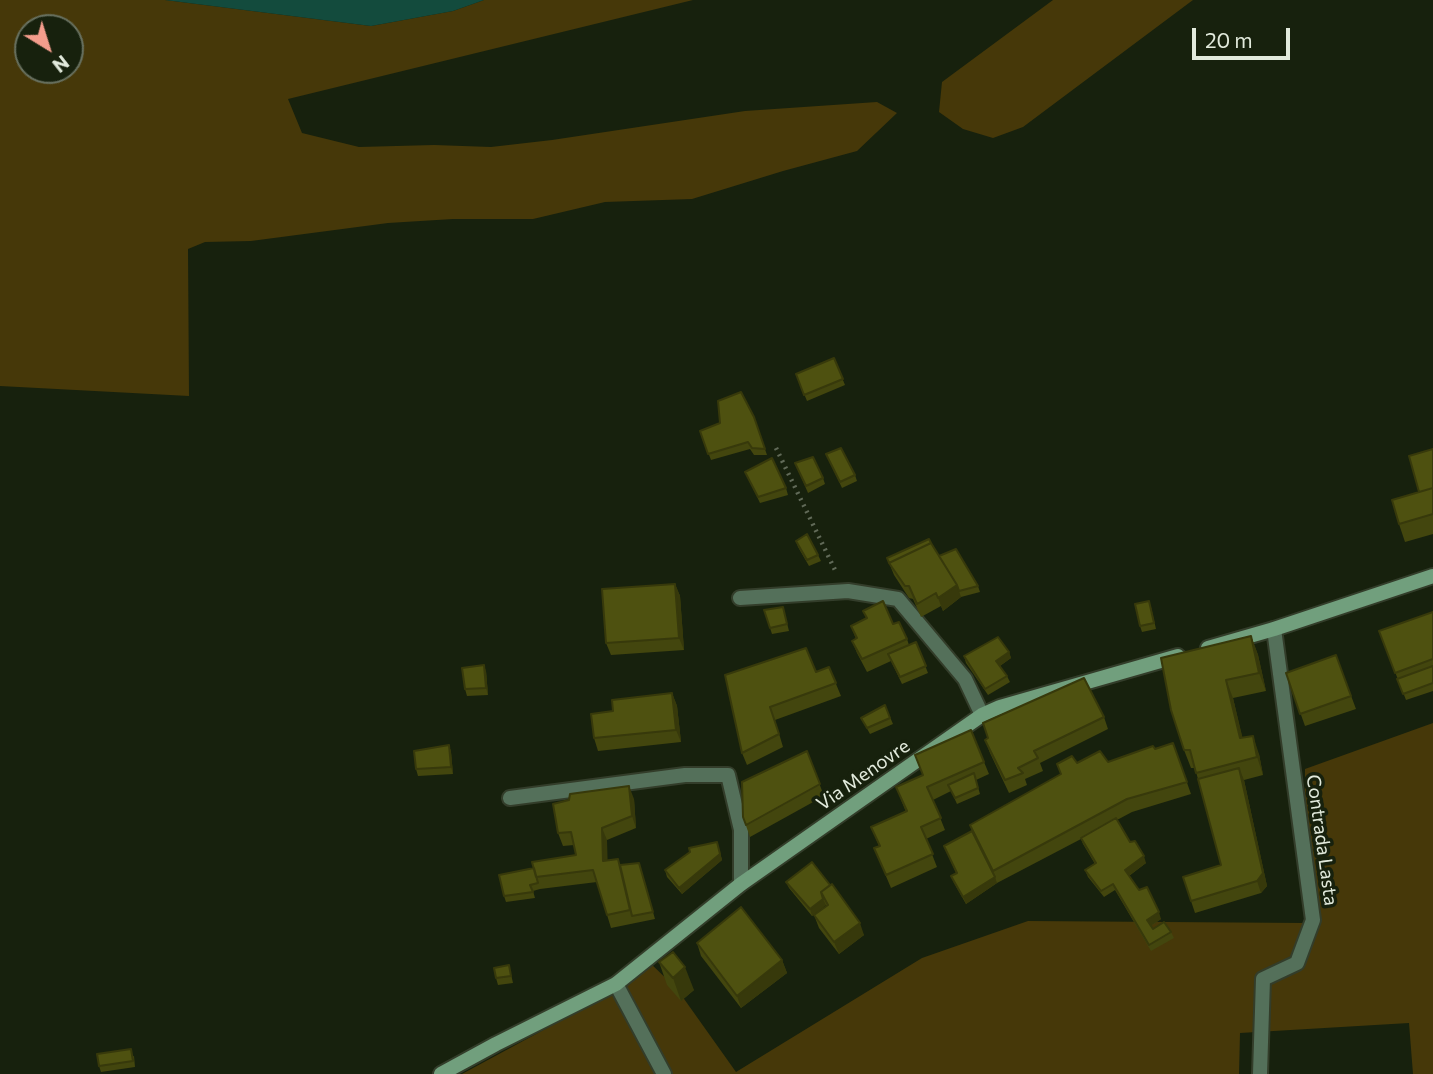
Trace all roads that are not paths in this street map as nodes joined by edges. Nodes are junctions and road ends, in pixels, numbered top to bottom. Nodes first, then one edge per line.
1 (1433, 576) edge
2 (740, 598) dead end
3 (1274, 629) junction
4 (982, 715) junction
5 (510, 798) dead end
6 (741, 884) junction
7 (616, 984) junction
8 (441, 1074) edge
9 (664, 1074) edge
10 (1260, 1074) edge

1 - 3 street, Via Menovre
2 - 4 street
3 - 4 street, Via Menovre
3 - 10 street, Contrada Lasta
4 - 6 street, Via Menovre
5 - 6 street
6 - 7 street, Via Menovre
7 - 8 street, Via Menovre
7 - 9 street

